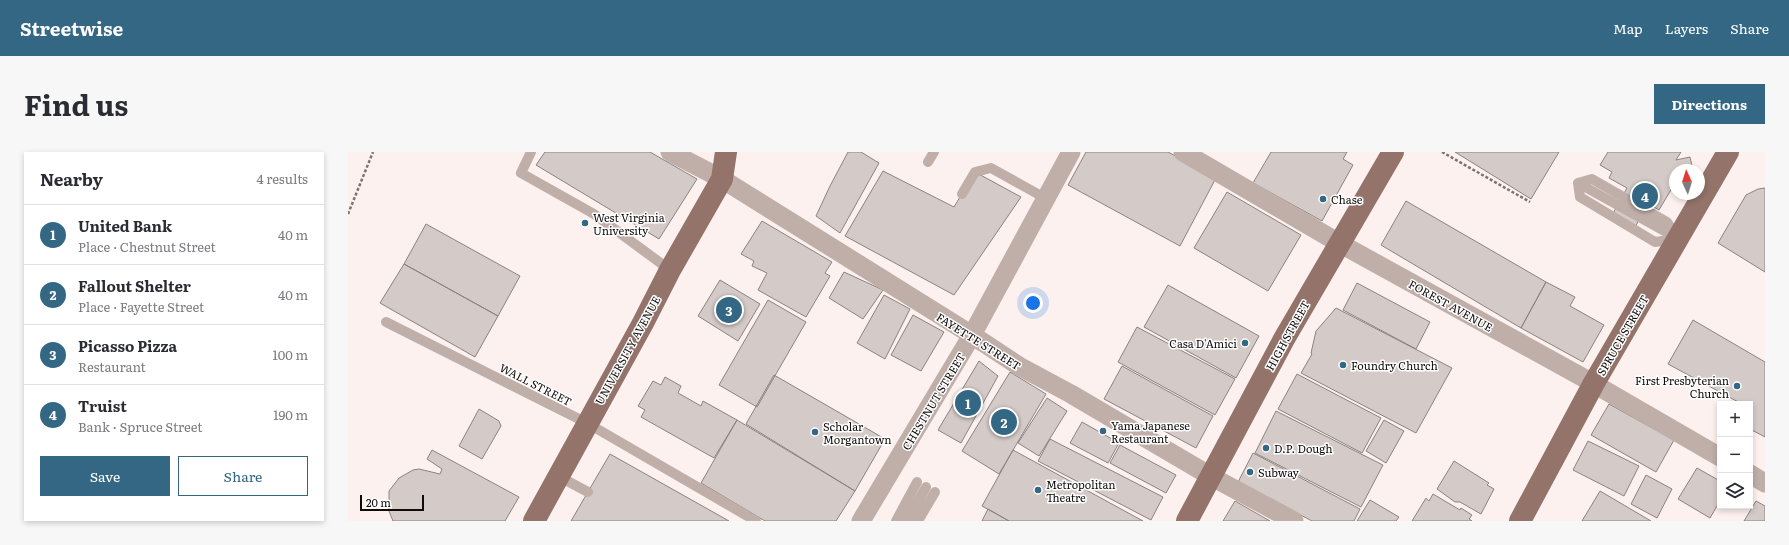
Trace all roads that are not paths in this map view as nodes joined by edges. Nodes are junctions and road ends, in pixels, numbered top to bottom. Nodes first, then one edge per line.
1 (532, 152) edge
2 (670, 152) edge
3 (726, 152) edge
4 (934, 152) edge
5 (1071, 152) edge
6 (1183, 152) edge
7 (1392, 152) edge
8 (1728, 152) edge
9 (928, 162) dead end
10 (722, 179) junction
11 (962, 194) dead end
12 (1045, 198) junction
13 (1678, 239) junction
14 (1339, 243) junction
15 (670, 270) junction
16 (386, 322) dead end
17 (972, 335) junction
18 (1594, 384) junction
19 (587, 423) junction
20 (1717, 455) edge
21 (558, 476) junction
22 (1753, 476) edge
23 (1212, 477) junction
24 (1765, 483) edge
25 (926, 487) junction
26 (588, 492) dead end
27 (534, 521) edge
28 (756, 521) edge
29 (860, 521) edge
30 (896, 521) edge
31 (907, 521) edge
32 (918, 521) edge
33 (1187, 521) edge
34 (1294, 521) edge
35 (1520, 521) edge

1 - 15 lane
2 - 10 street, FAYETTE STREET
3 - 10 main road
4 - 9 lane
5 - 12 street, CHESTNUT STREET
6 - 14 street, FOREST AVENUE
7 - 14 main road, HIGH STREET
8 - 13 main road, SPRUCE STREET
10 - 15 main road, UNIVERSITY AVENUE
10 - 17 street, FAYETTE STREET
11 - 12 lane
12 - 17 street, CHESTNUT STREET
13 - 13 lane
13 - 18 main road, SPRUCE STREET
14 - 18 street, FOREST AVENUE
14 - 23 main road, HIGH STREET
15 - 19 main road, UNIVERSITY AVENUE
16 - 19 lane, WALL STREET
17 - 23 street, FAYETTE STREET
17 - 29 street, CHESTNUT STREET
18 - 20 street, FOREST AVENUE
18 - 35 main road, SPRUCE STREET
19 - 21 main road, UNIVERSITY AVENUE
19 - 28 lane, WALL STREET
21 - 26 lane
21 - 27 main road, UNIVERSITY AVENUE
22 - 24 street
23 - 33 main road, HIGH STREET
23 - 34 street, FAYETTE STREET
25 - 30 lane
25 - 31 lane
25 - 32 lane

